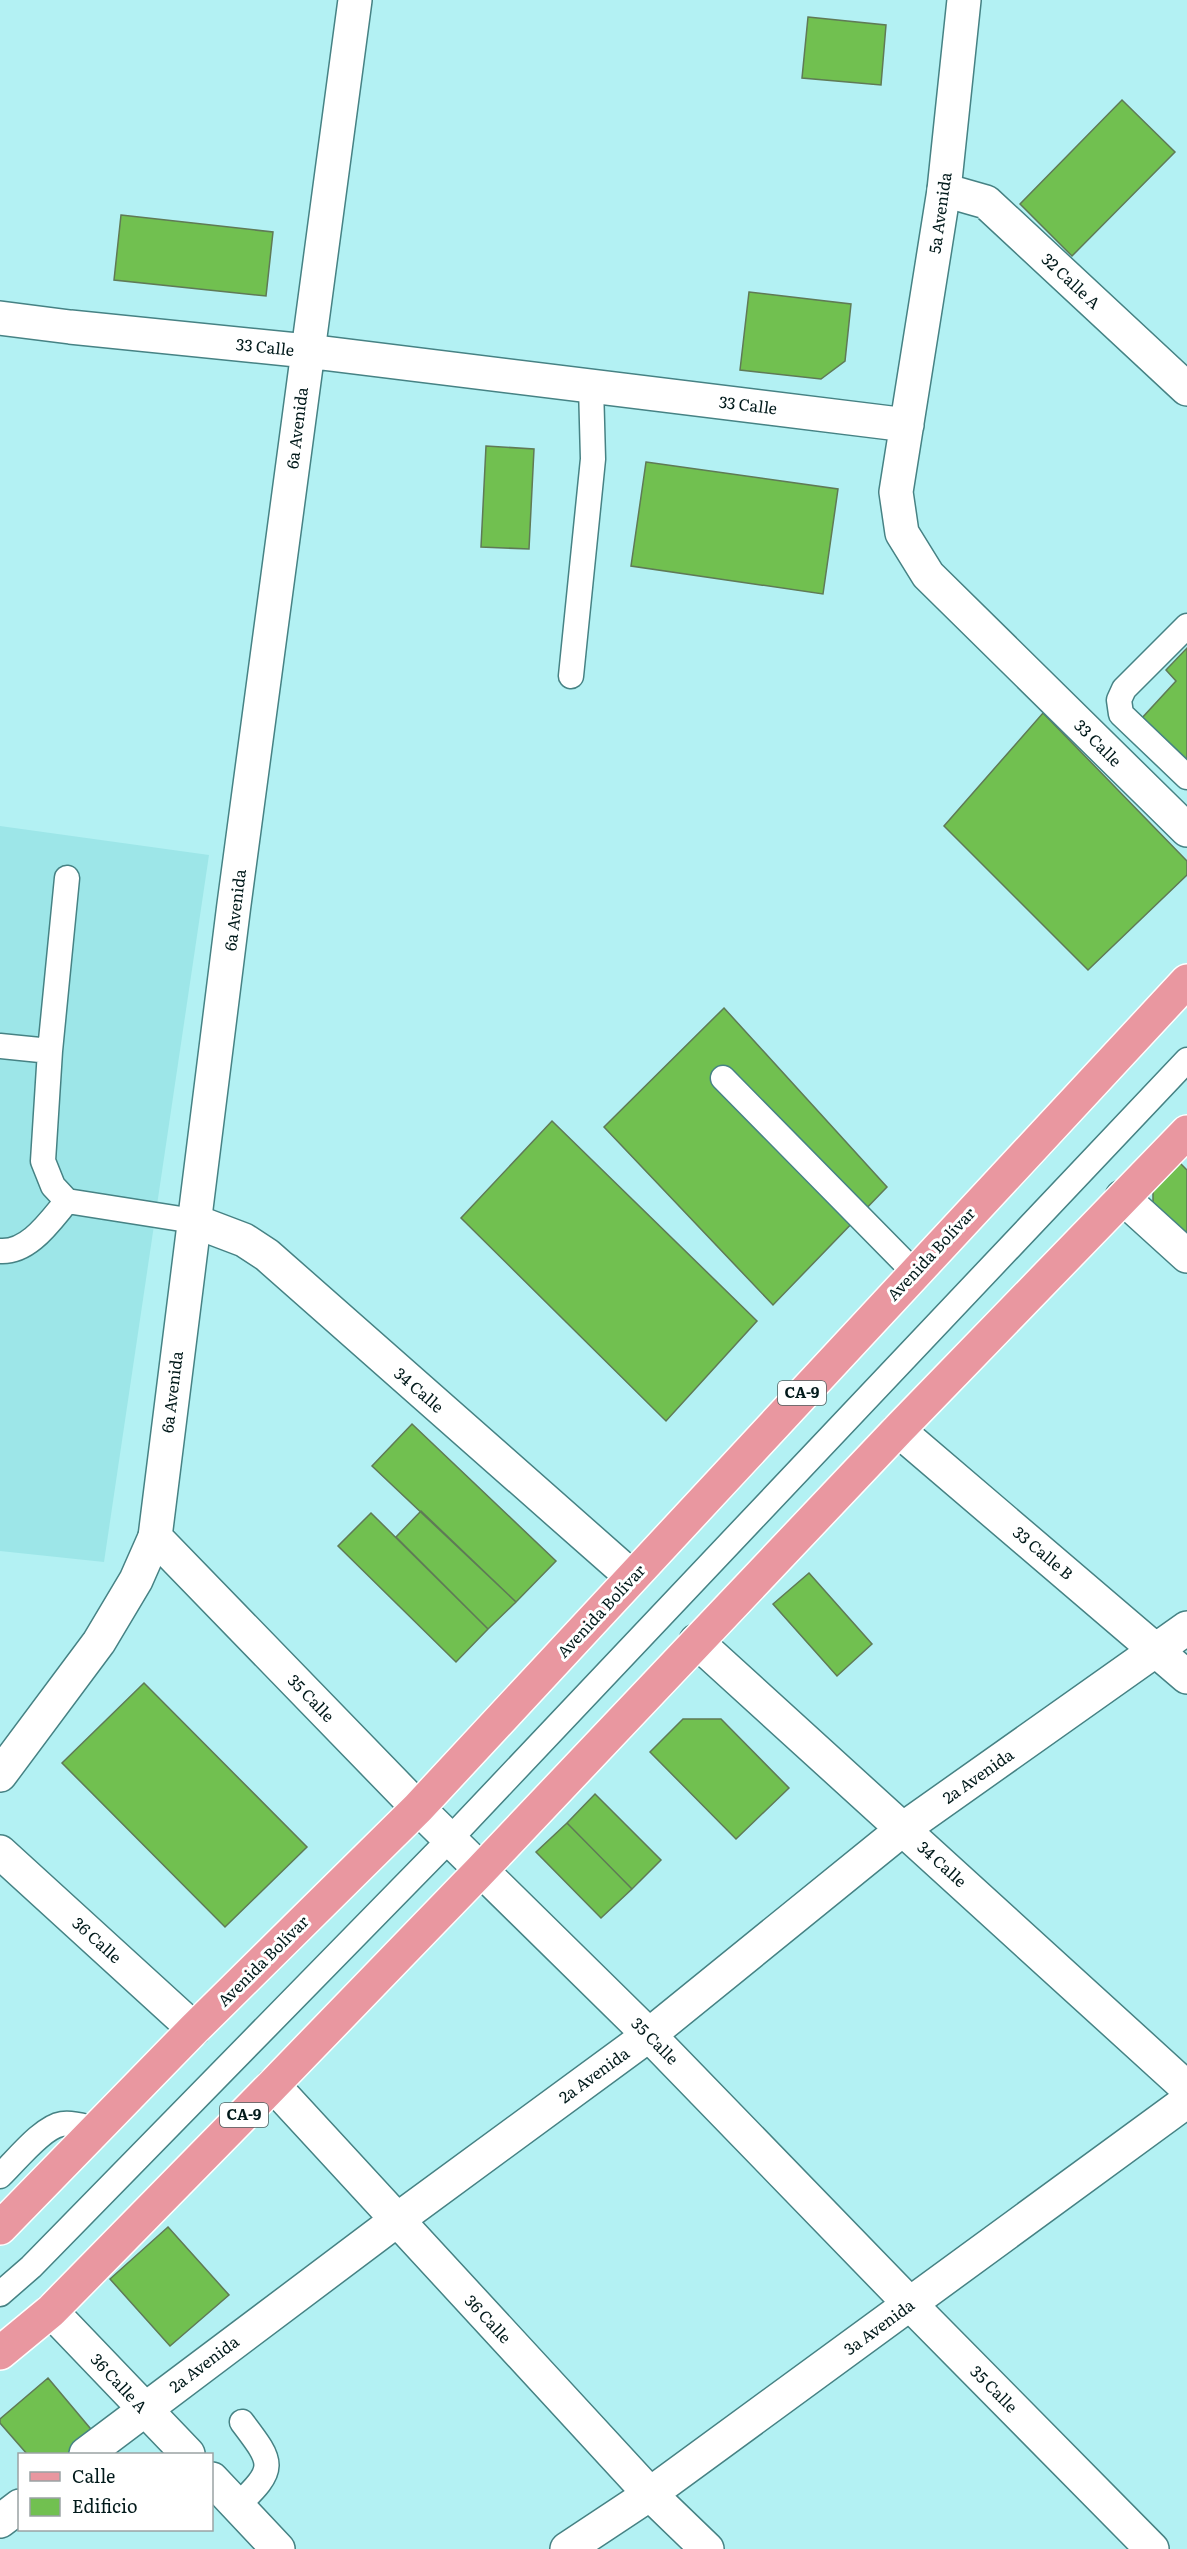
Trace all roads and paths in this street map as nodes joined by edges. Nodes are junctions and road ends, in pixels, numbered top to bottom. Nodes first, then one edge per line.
1 (355, 0) edge
2 (964, 0) edge
3 (944, 190) junction
4 (0, 318) edge
5 (70, 327) junction
6 (0, 341) edge
7 (307, 351) junction
8 (591, 386) junction
9 (1187, 389) edge
10 (907, 425) junction
11 (1187, 626) edge
12 (571, 676) dead end
13 (1187, 777) edge
14 (1186, 828) edge
15 (67, 878) dead end
16 (1187, 981) edge
17 (0, 1046) edge
18 (50, 1052) junction
19 (1187, 1060) edge
20 (723, 1078) dead end
21 (1187, 1132) edge
22 (1122, 1197) junction
23 (67, 1202) junction
24 (194, 1221) junction
25 (0, 1251) edge
26 (1187, 1256) edge
27 (914, 1272) junction
28 (898, 1430) junction
29 (155, 1537) junction
30 (632, 1577) junction
31 (1187, 1628) edge
32 (696, 1641) junction
33 (1157, 1649) junction
34 (1187, 1677) edge
35 (0, 1775) edge
36 (418, 1808) junction
37 (903, 1829) junction
38 (450, 1839) junction
39 (0, 1852) edge
40 (481, 1870) junction
41 (194, 2029) junction
42 (649, 2034) junction
43 (273, 2085) junction
44 (1187, 2088) edge
45 (1187, 2101) edge
46 (96, 2129) junction
47 (0, 2176) edge
48 (397, 2220) junction
49 (0, 2228) edge
50 (0, 2294) edge
51 (910, 2304) junction
52 (51, 2311) junction
53 (0, 2353) edge
54 (144, 2409) junction
55 (242, 2422) dead end
56 (87, 2453) edge
57 (187, 2453) edge
58 (213, 2481) edge
59 (650, 2494) junction
60 (237, 2506) junction
61 (18, 2508) edge
62 (0, 2521) edge
63 (278, 2549) edge
64 (567, 2549) edge
65 (707, 2549) edge
66 (1152, 2549) edge

1 - 7 street, 6a Avenida
2 - 3 street, 5a Avenida
3 - 9 street, 32 Calle A
3 - 10 street, 5a Avenida
4 - 5 street, 33 Calle
5 - 6 street
5 - 7 street, 33 Calle
7 - 8 street, 33 Calle
7 - 24 street, 6a Avenida
8 - 10 street, 33 Calle
8 - 12 lane
10 - 14 street, 33 Calle
11 - 13 lane
15 - 18 lane
16 - 27 main road, Avenida Bolívar / CA-9
17 - 18 lane
18 - 23 lane
19 - 38 lane
20 - 27 lane
21 - 22 main road, CA-9
22 - 26 street
22 - 28 main road, CA-9
23 - 24 lane
23 - 25 lane
24 - 29 street, 6a Avenida
24 - 30 street, 34 Calle
27 - 30 main road, Avenida Bolívar / CA-9
28 - 32 main road, CA-9
28 - 33 street, 33 Calle B
29 - 35 street, 6a Avenida
29 - 36 street, 35 Calle
30 - 36 main road, Avenida Bolívar / CA-9
31 - 33 street, 2a Avenida
32 - 37 street, 34 Calle
32 - 40 main road, CA-9
33 - 34 street, 33 Calle B
33 - 37 street, 2a Avenida
36 - 38 street, 35 Calle
36 - 41 main road, Avenida Bolívar / CA-9
37 - 42 street, 2a Avenida
37 - 44 street, 34 Calle
38 - 40 street, 35 Calle
38 - 50 lane
39 - 41 street, 36 Calle
40 - 42 street, 35 Calle
40 - 43 main road, CA-9
41 - 46 main road, Avenida Bolívar / CA-9
42 - 48 street, 2a Avenida
42 - 51 street, 35 Calle
43 - 48 street, 36 Calle
43 - 52 main road, CA-9
45 - 51 street, 3a Avenida
46 - 47 lane
46 - 49 main road, Avenida Bolívar / CA-9
48 - 54 street, 2a Avenida
48 - 59 street, 36 Calle
51 - 59 street, 3a Avenida
51 - 66 street, 35 Calle
52 - 53 main road, CA-9
52 - 54 street, 36 Calle A
54 - 56 street, 2a Avenida
54 - 57 street, 36 Calle A
55 - 60 lane
58 - 60 street
59 - 64 street, 3a Avenida
59 - 65 street, 36 Calle
60 - 63 street
61 - 62 street

